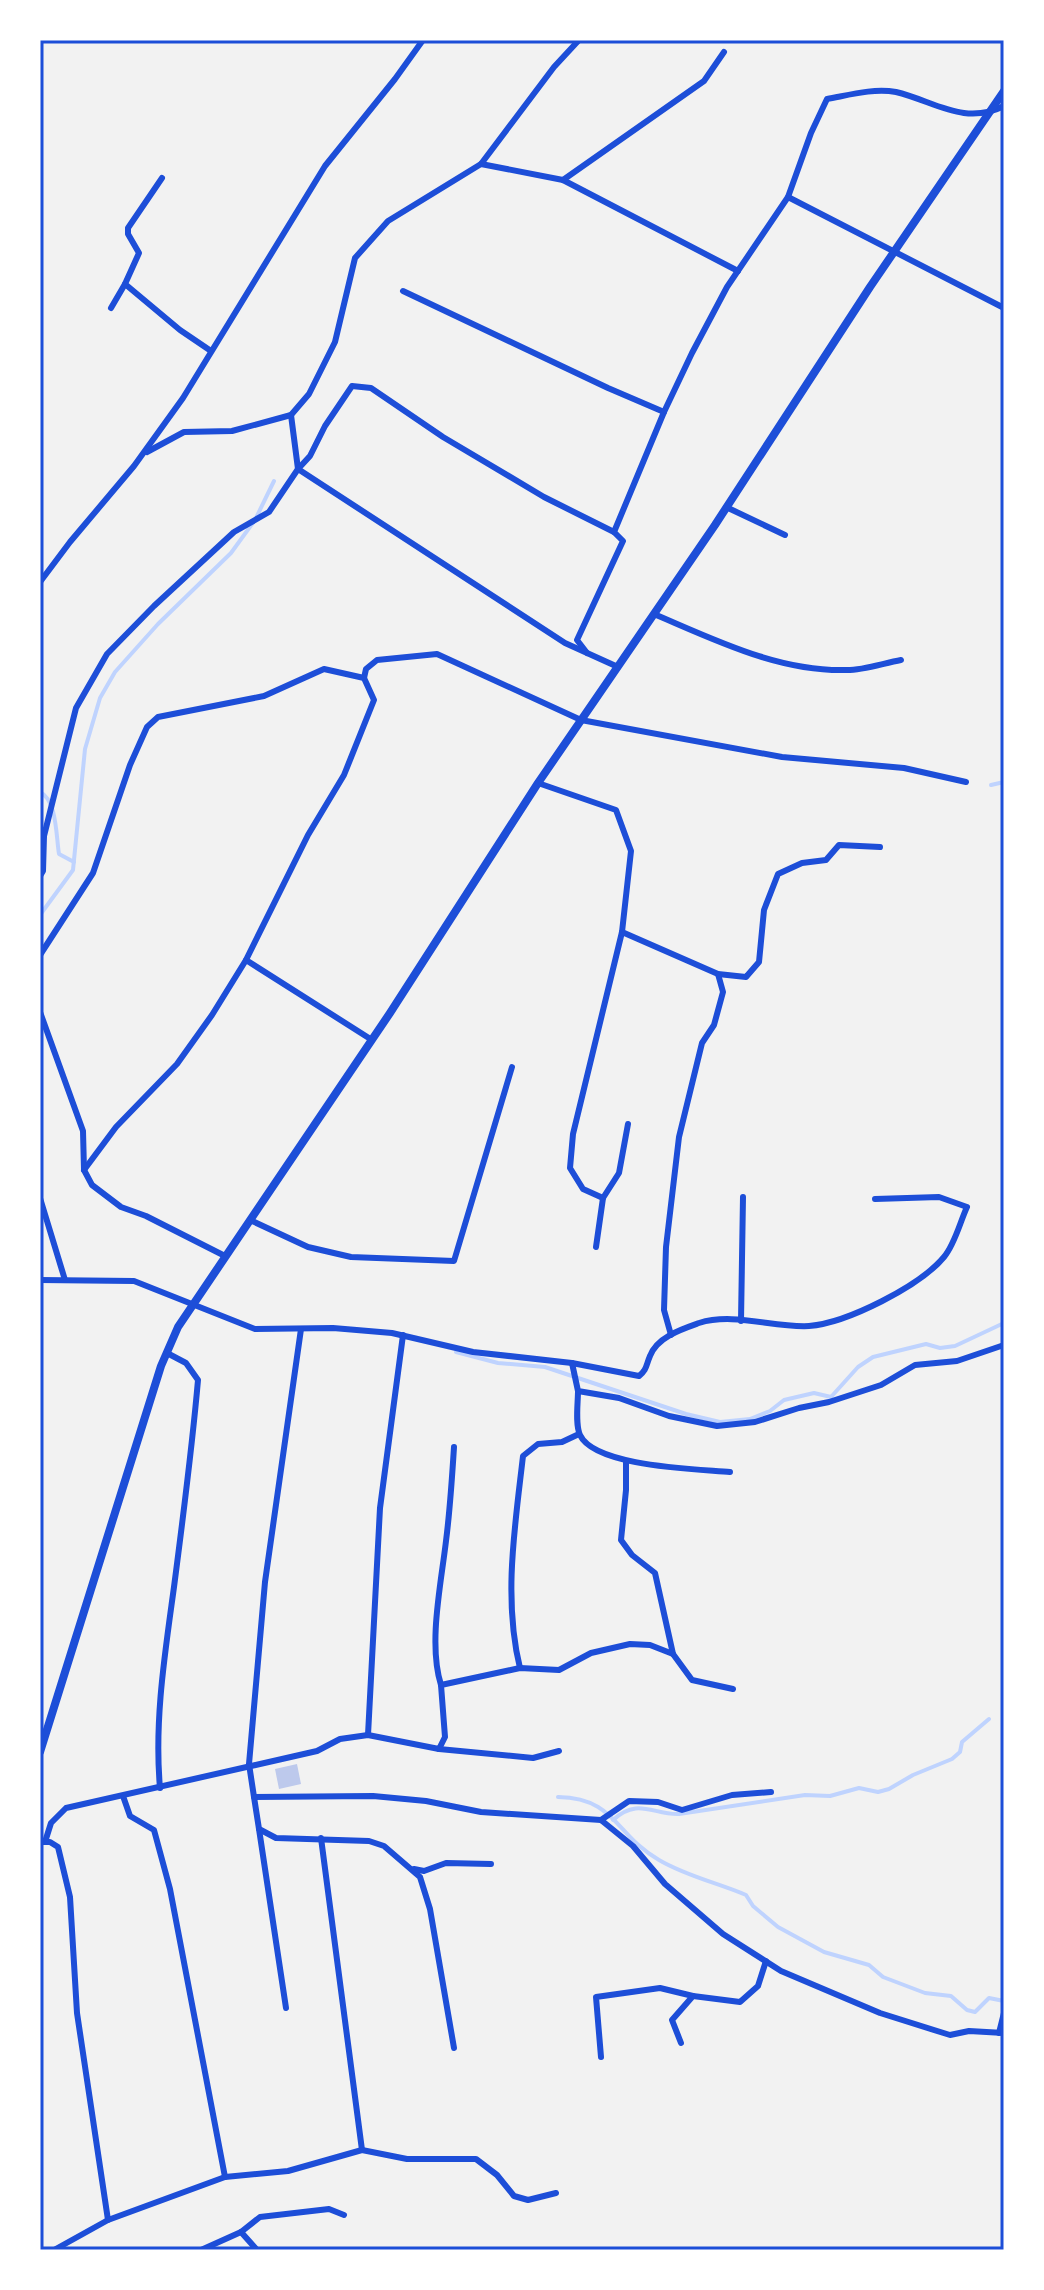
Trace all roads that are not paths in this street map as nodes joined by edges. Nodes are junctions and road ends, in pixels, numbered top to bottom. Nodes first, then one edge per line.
1 (423, 40) edge
2 (579, 40) edge
3 (724, 52) dead end
4 (1004, 91) edge
5 (1004, 106) edge
6 (988, 114) junction
7 (481, 164) junction
8 (162, 178) dead end
9 (563, 180) junction
10 (788, 197) junction
11 (895, 252) junction
12 (738, 271) junction
13 (125, 284) junction
14 (403, 291) dead end
15 (111, 308) dead end
16 (1004, 308) edge
17 (211, 351) junction
18 (664, 412) junction
19 (291, 415) junction
20 (144, 453) junction
21 (298, 469) junction
22 (726, 507) junction
23 (614, 532) junction
24 (785, 535) dead end
25 (40, 582) edge
26 (654, 614) junction
27 (587, 653) junction
28 (901, 660) dead end
29 (618, 667) junction
30 (364, 678) junction
31 (581, 720) junction
32 (966, 782) dead end
33 (538, 783) junction
34 (42, 834) edge
35 (880, 847) dead end
36 (40, 876) edge
37 (622, 932) junction
38 (40, 955) edge
39 (246, 960) junction
40 (718, 974) junction
41 (40, 1012) edge
42 (372, 1040) junction
43 (512, 1067) dead end
44 (628, 1124) dead end
45 (84, 1170) junction
46 (743, 1197) dead end
47 (40, 1198) edge
48 (603, 1198) junction
49 (875, 1199) dead end
50 (250, 1220) junction
51 (596, 1247) dead end
52 (225, 1256) junction
53 (40, 1280) edge
54 (65, 1280) junction
55 (194, 1303) junction
56 (741, 1321) junction
57 (301, 1329) junction
58 (403, 1335) junction
59 (671, 1335) junction
60 (1004, 1345) edge
61 (167, 1353) junction
62 (572, 1363) junction
63 (578, 1391) junction
64 (579, 1434) junction
65 (454, 1447) dead end
66 (626, 1461) junction
67 (730, 1472) dead end
68 (673, 1654) junction
69 (520, 1668) junction
70 (441, 1685) junction
71 (733, 1689) dead end
72 (368, 1735) junction
73 (439, 1749) junction
74 (559, 1751) dead end
75 (40, 1752) edge
76 (249, 1764) junction
77 (160, 1788) junction
78 (771, 1792) dead end
79 (123, 1796) junction
80 (254, 1797) junction
81 (601, 1820) junction
82 (259, 1829) junction
83 (321, 1838) junction
84 (42, 1842) edge
85 (491, 1864) dead end
86 (410, 1868) junction
87 (766, 1961) junction
88 (693, 1996) junction
89 (286, 2008) dead end
90 (1004, 2013) edge
91 (1001, 2033) edge
92 (681, 2043) dead end
93 (454, 2048) dead end
94 (601, 2057) dead end
95 (362, 2150) junction
96 (225, 2177) junction
97 (556, 2193) dead end
98 (344, 2215) dead end
99 (108, 2220) junction
100 (241, 2232) junction
101 (54, 2250) edge
102 (201, 2250) edge
103 (257, 2250) edge

1 - 17 street
2 - 7 street
3 - 9 street
4 - 6 main road
5 - 6 street
6 - 10 street
6 - 11 main road
7 - 9 street
7 - 19 street
8 - 13 street
9 - 12 street
10 - 11 street
10 - 12 street
11 - 16 street
11 - 22 main road
12 - 18 street
13 - 15 street
13 - 17 street
14 - 18 street
17 - 20 street
18 - 23 street
19 - 20 street
19 - 21 street
20 - 25 street
21 - 23 street
21 - 27 street
21 - 34 street
22 - 24 street
22 - 26 main road
23 - 27 street
26 - 28 street
26 - 29 main road
27 - 29 street
29 - 31 main road
30 - 31 street
30 - 38 street
30 - 39 street
31 - 32 street
31 - 33 main road
33 - 37 street
33 - 42 main road
34 - 36 street
35 - 40 street
37 - 40 street
37 - 48 street
39 - 42 street
39 - 45 street
40 - 59 street
41 - 45 street
42 - 50 main road
43 - 50 street
44 - 48 street
45 - 52 street
46 - 56 street
47 - 54 street
48 - 51 street
49 - 56 street
50 - 52 main road
52 - 55 main road
53 - 54 street
54 - 55 street
55 - 57 street
55 - 61 main road
56 - 59 street
57 - 58 street
57 - 76 street
58 - 62 street
58 - 72 street
59 - 62 street
60 - 63 street
61 - 75 main road
61 - 77 street
62 - 63 street
63 - 64 street
64 - 66 street
64 - 69 street
65 - 70 street
66 - 67 street
66 - 68 street
68 - 69 street
68 - 71 street
69 - 70 street
70 - 73 street
72 - 73 street
72 - 76 street
73 - 74 street
76 - 77 street
76 - 80 street
77 - 79 street
78 - 81 street
79 - 84 street
79 - 96 street
80 - 81 street
80 - 82 street
81 - 87 street
82 - 83 street
82 - 89 street
83 - 86 street
83 - 95 street
84 - 99 street
85 - 86 street
86 - 93 street
87 - 88 street
87 - 91 street
88 - 92 street
88 - 94 street
90 - 91 street
95 - 96 street
95 - 97 street
96 - 99 street
98 - 100 street
99 - 101 street
100 - 102 street
100 - 103 street

